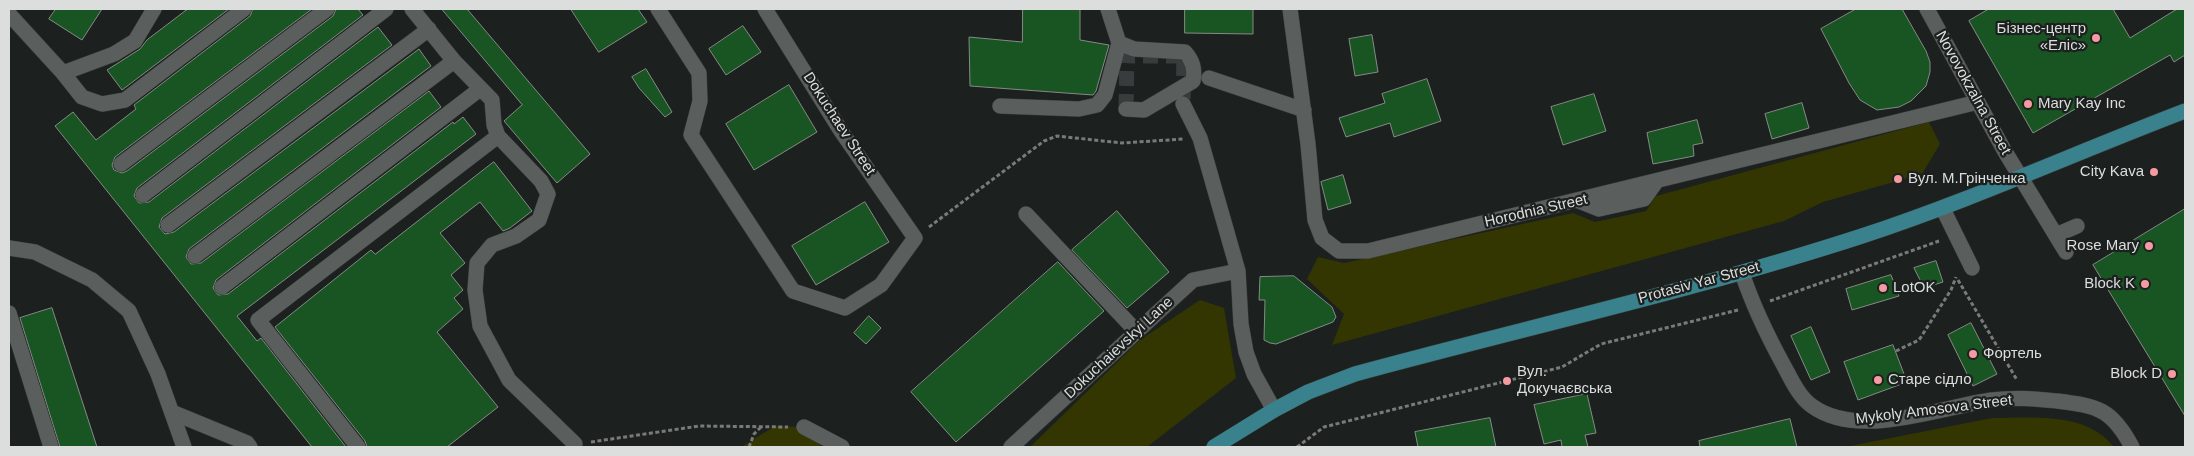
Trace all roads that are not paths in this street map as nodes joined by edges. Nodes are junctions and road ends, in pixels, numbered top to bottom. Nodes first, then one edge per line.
1 (154, 9) edge
2 (244, 9) edge
3 (326, 9) edge
4 (386, 9) edge
5 (412, 9) edge
6 (658, 9) edge
7 (766, 9) edge
8 (1108, 9) edge
9 (1290, 9) edge
10 (1927, 9) edge
11 (9, 14) edge
12 (429, 29) junction
13 (1119, 43) junction
14 (454, 61) junction
15 (64, 73) junction
16 (1209, 78) dead end
17 (480, 89) junction
18 (1978, 102) junction
19 (1183, 104) tunnel mouth
20 (1000, 106) dead end
21 (1126, 109) dead end
22 (1304, 110) junction
23 (2185, 111) edge
24 (498, 136) junction
25 (122, 164) dead end
26 (2020, 177) junction
27 (143, 195) dead end
28 (1943, 209) junction
29 (1026, 214) dead end
30 (168, 225) dead end
31 (2077, 226) dead end
32 (2056, 235) junction
33 (9, 248) edge
34 (2066, 252) dead end
35 (194, 256) dead end
36 (1972, 268) dead end
37 (1238, 271) junction
38 (1742, 273) junction
39 (222, 287) dead end
40 (9, 313) edge
41 (1136, 331) junction
42 (1274, 410) junction
43 (174, 413) dead end
44 (804, 427) road end
45 (568, 446) edge
46 (51, 447) edge
47 (184, 447) edge
48 (250, 447) edge
49 (358, 447) edge
50 (842, 447) edge
51 (1012, 447) edge
52 (1214, 447) edge
53 (2132, 447) edge

1 - 15 street
2 - 15 street
3 - 25 street
4 - 27 street
5 - 12 street
6 - 7 street, Dokuchaev Street
8 - 13 street
9 - 22 street, Horodnia Street
10 - 18 street, Novovokzalna Street
11 - 15 street
12 - 14 street
12 - 30 street
13 - 20 street
13 - 21 street
14 - 17 street
14 - 35 street
16 - 22 street
17 - 24 street
17 - 39 street
18 - 22 street, Horodnia Street
18 - 26 street, Novovokzalna Street
19 - 37 street
23 - 26 main road, Protasiv Yar Street
24 - 45 street
24 - 49 street
26 - 28 main road, Protasiv Yar Street
26 - 32 street, Novovokzalna Street
28 - 36 street
28 - 38 main road, Protasiv Yar Street
29 - 41 street
31 - 32 street
32 - 34 street, Novovokzalna Street
33 - 47 street
37 - 41 street, Dokuchaievskyi Lane
37 - 42 street
38 - 42 main road, Protasiv Yar Street
38 - 53 street, Mykoly Amosova Street
40 - 46 street
41 - 51 street, Dokuchaievskyi Lane
42 - 52 main road, Protasiv Yar Street
43 - 48 street
44 - 50 street

